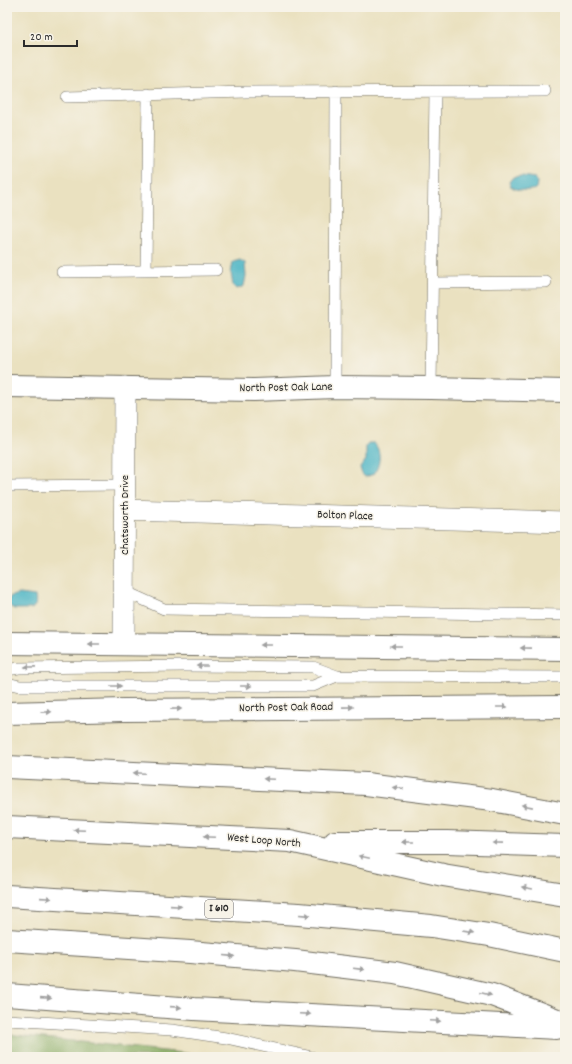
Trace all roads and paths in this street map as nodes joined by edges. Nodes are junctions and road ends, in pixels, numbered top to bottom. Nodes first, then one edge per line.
1 (336, 91) junction
2 (545, 91) dead end
3 (435, 92) junction
4 (148, 94) junction
5 (68, 97) dead end
6 (146, 270) junction
7 (216, 270) dead end
8 (62, 272) dead end
9 (546, 282) dead end
10 (433, 283) junction
11 (7, 386) edge
12 (125, 387) junction
13 (335, 387) junction
14 (431, 388) junction
15 (565, 391) edge
16 (125, 485) junction
17 (7, 486) edge
18 (125, 510) junction
19 (565, 522) edge
20 (124, 591) junction
21 (565, 615) edge
22 (7, 643) edge
23 (124, 644) junction
24 (565, 649) edge
25 (7, 670) edge
26 (337, 676) junction
27 (565, 677) edge
28 (7, 683) edge
29 (565, 707) edge
30 (7, 713) edge
31 (7, 767) edge
32 (565, 814) edge
33 (7, 827) edge
34 (290, 841) junction
35 (565, 846) edge
36 (565, 895) edge
37 (7, 896) edge
38 (7, 940) edge
39 (7, 951) edge
40 (565, 951) edge
41 (190, 952) junction
42 (7, 995) edge
43 (7, 1020) edge
44 (565, 1023) edge
45 (565, 1029) edge
46 (312, 1057) edge

1 - 3 lane
1 - 4 lane
1 - 13 lane
2 - 3 lane
3 - 10 lane
4 - 5 lane
4 - 6 lane
6 - 7 lane
6 - 8 lane
9 - 10 lane
10 - 14 lane
11 - 12 main road, North Post Oak Lane
12 - 13 main road, North Post Oak Lane
12 - 16 street, Chatsworth Drive
13 - 14 main road, North Post Oak Lane
14 - 15 main road, North Post Oak Lane
16 - 17 lane
16 - 18 street, Chatsworth Drive
18 - 19 street, Bolton Place
18 - 20 street, Chatsworth Drive
20 - 21 lane
20 - 23 street, Chatsworth Drive
23 -> 22 main road
24 -> 23 main road
26 -> 25 lane
26 - 27 lane
28 -> 26 lane
30 -> 29 main road, North Post Oak Road
32 -> 31 main road
34 -> 33 main road, West Loop North
35 -> 34 main road
36 -> 34 main road, West Loop North
37 -> 40 main road, I 610
38 - 41 main road
39 - 41 main road
41 -> 44 main road
42 -> 45 main road
43 - 46 lane

